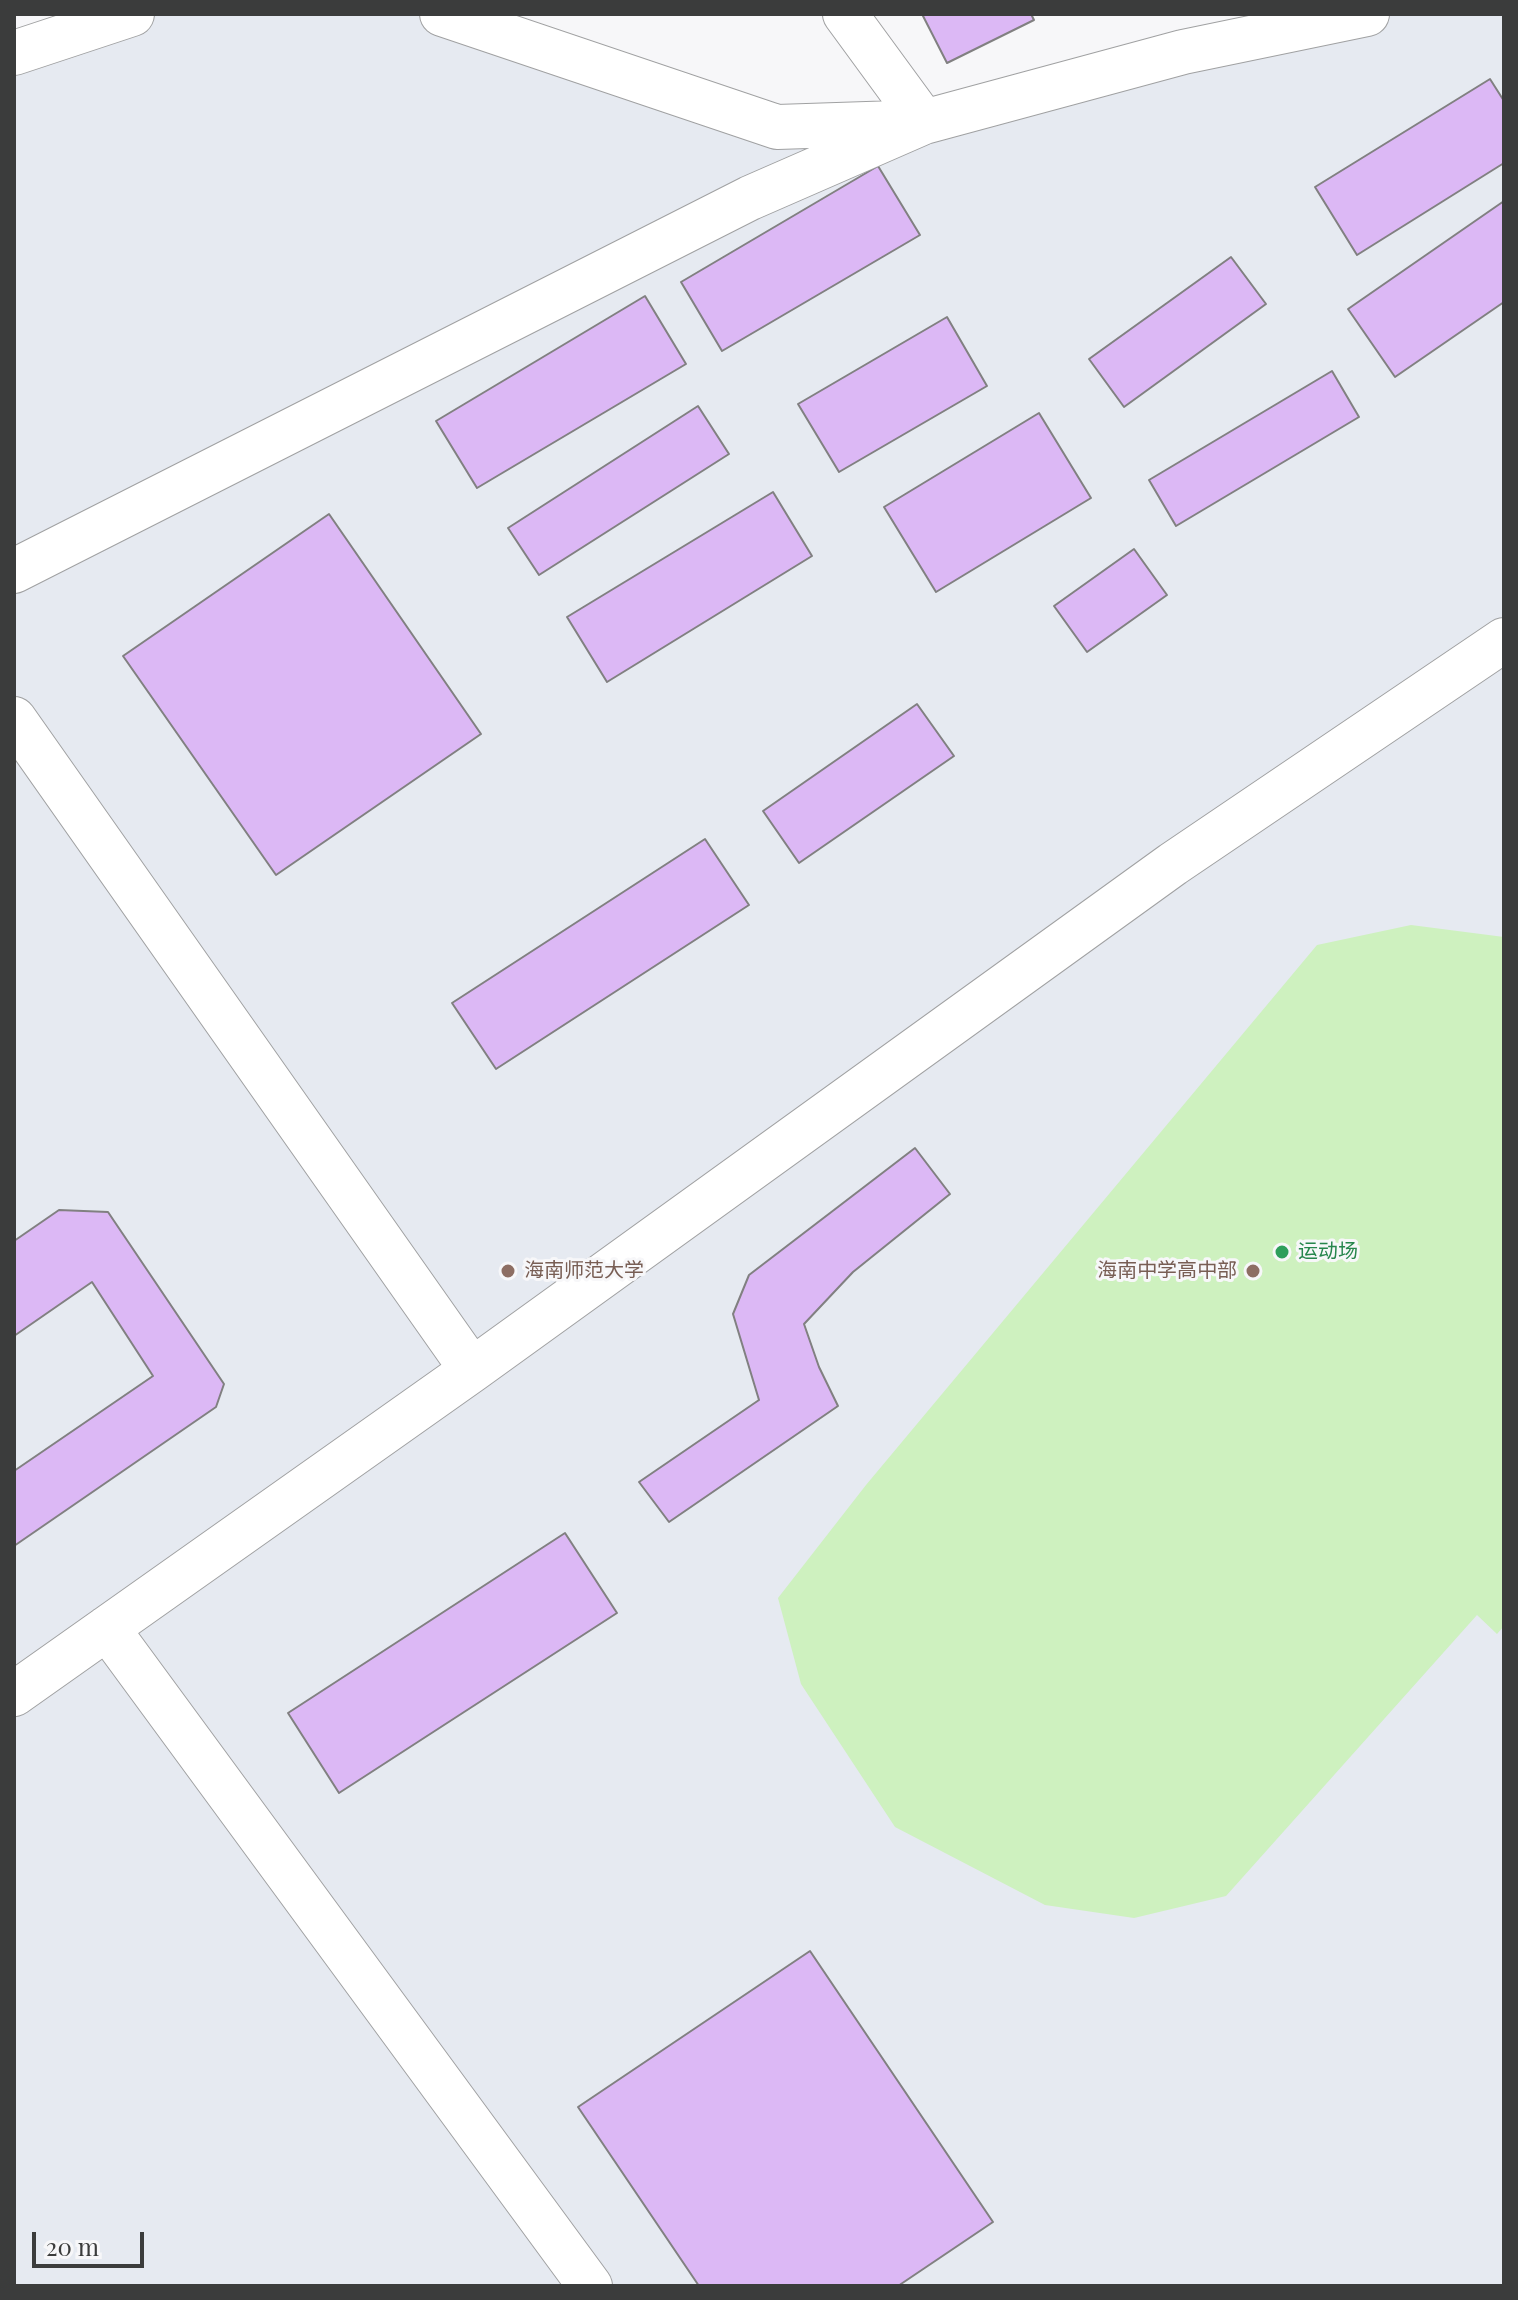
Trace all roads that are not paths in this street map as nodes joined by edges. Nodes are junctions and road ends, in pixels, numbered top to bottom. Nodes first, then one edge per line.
1 (132, 14) edge
2 (442, 14) edge
3 (845, 14) edge
4 (1367, 14) edge
5 (14, 53) edge
6 (924, 122) junction
7 (14, 571) edge
8 (1504, 640) edge
9 (14, 719) edge
10 (472, 1370) junction
11 (107, 1628) junction
12 (14, 1694) edge
13 (590, 2286) edge

1 - 5 street
2 - 6 street
3 - 6 street
4 - 6 street
6 - 7 street
8 - 10 street
9 - 10 street
10 - 11 street
11 - 12 street
11 - 13 street

